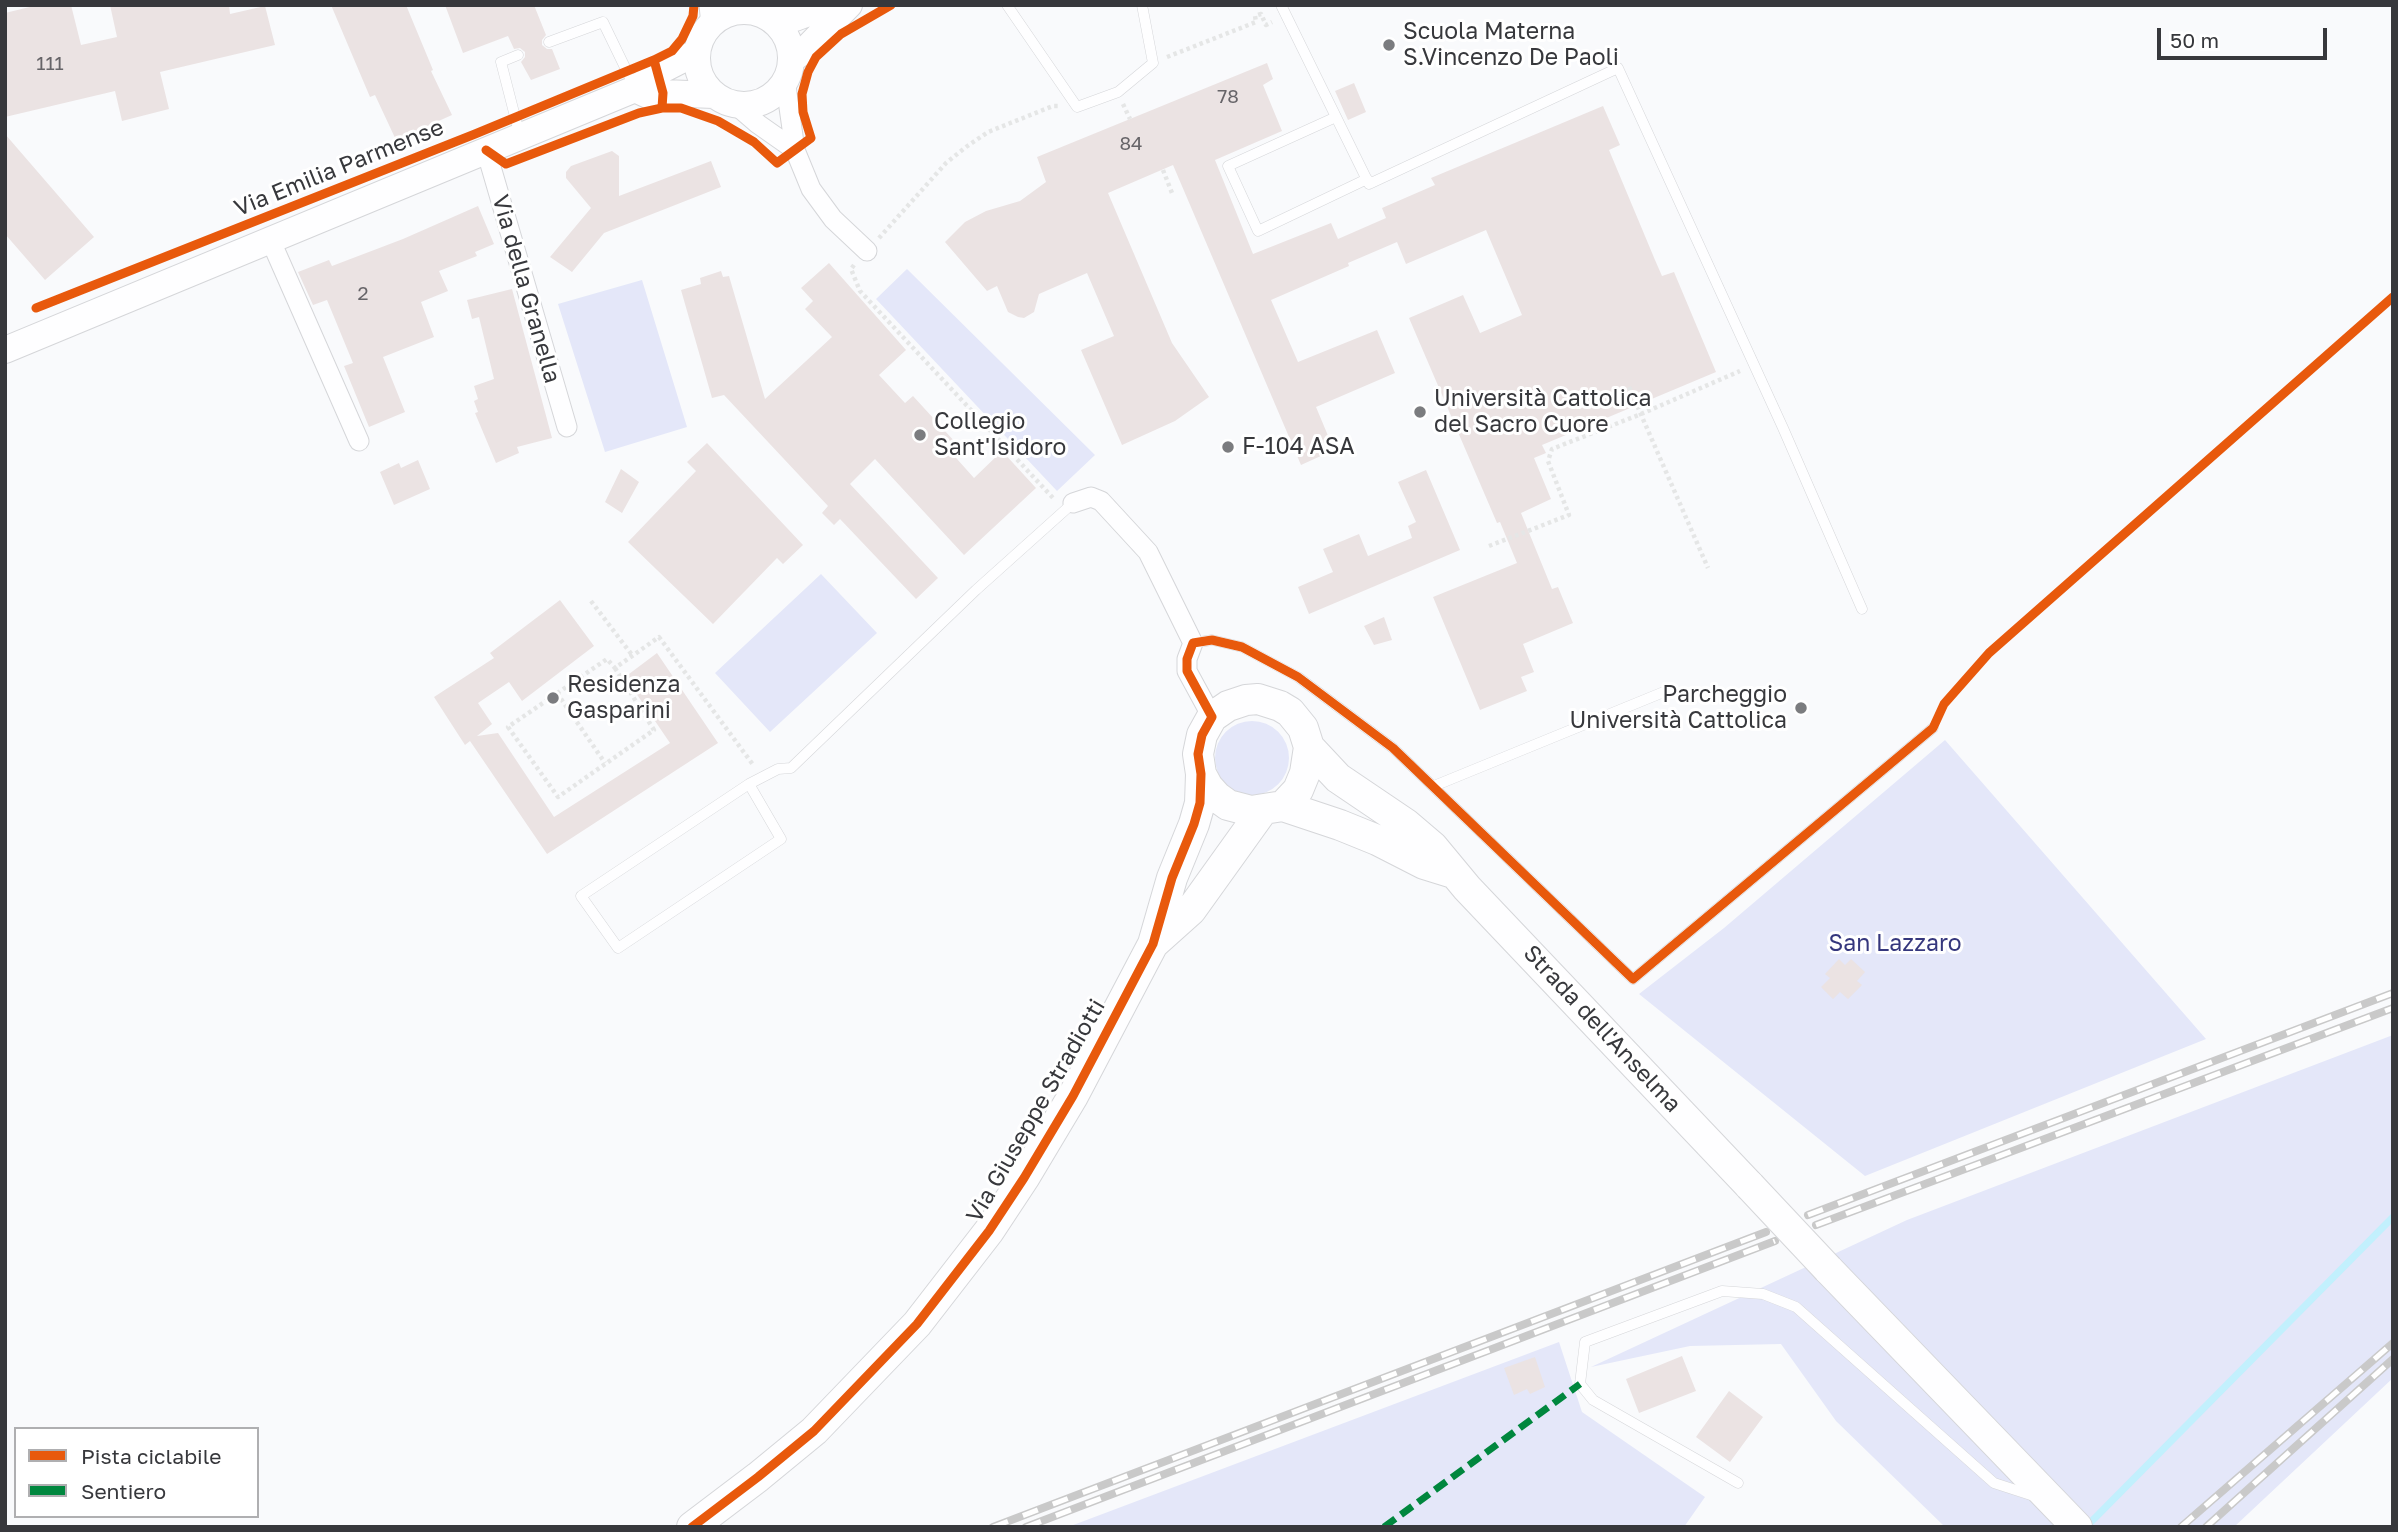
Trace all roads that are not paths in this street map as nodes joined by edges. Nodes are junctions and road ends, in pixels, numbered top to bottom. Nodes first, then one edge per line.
1 (843, 5) edge
2 (849, 5) edge
3 (1007, 5) edge
4 (1142, 5) edge
5 (1281, 5) edge
6 (759, 13) edge
7 (710, 15) edge
8 (549, 42) dead end
9 (697, 52) junction
10 (517, 55) dead end
11 (789, 67) junction
12 (635, 89) junction
13 (725, 100) junction
14 (1336, 117) junction
15 (520, 136) junction
16 (486, 150) junction
17 (794, 150) junction
18 (1368, 181) junction
19 (271, 240) junction
20 (867, 251) road end
21 (5, 350) edge
22 (566, 428) dead end
23 (359, 441) dead end
24 (1068, 506) joint
25 (1862, 609) dead end
26 (1193, 643) junction
27 (1671, 689) dead end
28 (1212, 717) junction
29 (1933, 728) dead end
30 (1309, 747) junction
31 (1201, 774) junction
32 (749, 784) junction
33 (1434, 786) junction
34 (1273, 809) junction
35 (1453, 873) junction
36 (1153, 944) junction
37 (1738, 1483) dead end
38 (2054, 1503) junction
39 (692, 1527) edge
40 (2077, 1527) edge

1 - 6 main road
2 - 11 main road, Via Emilia Parmense
3 - 4 lane
5 - 14 lane
6 - 7 main road
6 - 11 main road
7 - 9 main road
8 - 12 lane
9 - 12 main road, Via Emilia Parmense
9 - 13 main road
10 - 15 lane
11 - 13 main road, Via Emilia Parmense
11 - 17 street
12 - 13 main road, Via Emilia Parmense
12 - 15 main road, Via Emilia Parmense
13 - 17 street
14 - 18 lane
14 - 18 lane
15 - 16 main road, Via Emilia Parmense
16 - 19 main road, Via Emilia Parmense
16 - 22 street, Via della Granella
17 - 20 street
18 - 25 lane
19 - 21 main road, Via Emilia Parmense
19 - 23 street
24 - 26 street
24 - 32 lane
26 - 28 street
26 - 33 lane
27 - 33 lane
28 - 30 main road
28 - 31 main road
29 - 33 lane
30 - 34 main road
30 - 35 main road, Strada dell'Anselma
31 - 34 main road
31 - 36 main road, Via Giuseppe Stradiotti
32 - 32 lane
34 - 35 main road, Strada dell'Anselma
34 - 36 main road, Via Giuseppe Stradiotti
35 - 38 main road, Strada dell'Anselma, bridge
36 - 39 main road, Via Giuseppe Stradiotti
37 - 38 lane
38 - 40 main road

